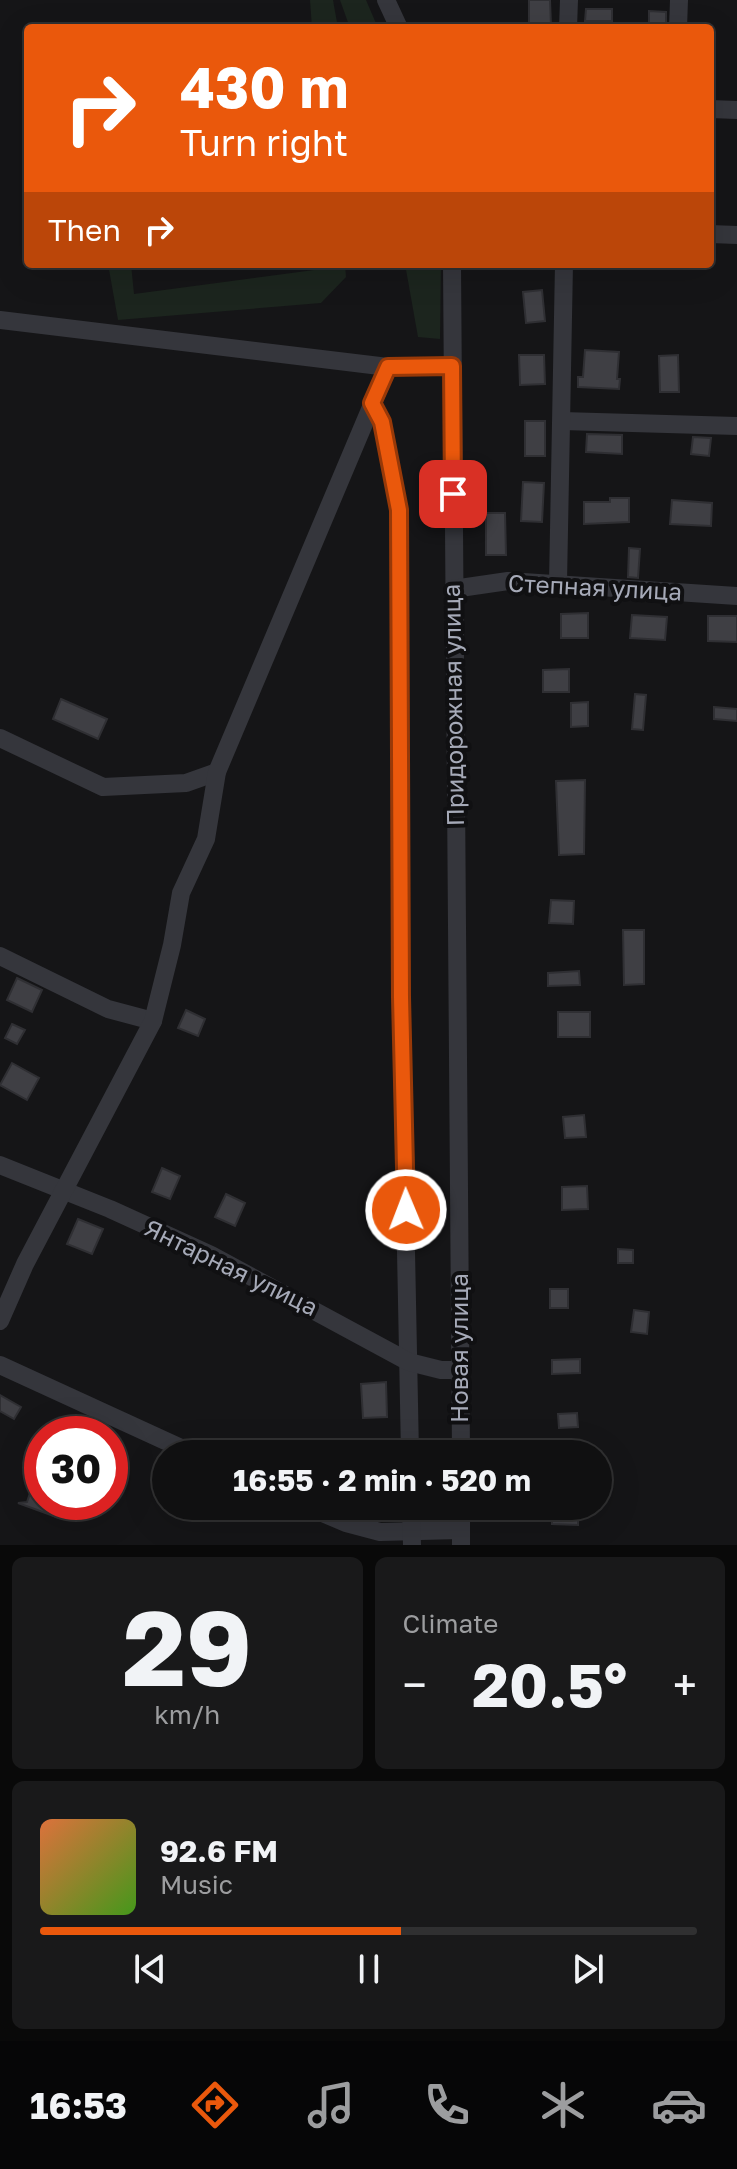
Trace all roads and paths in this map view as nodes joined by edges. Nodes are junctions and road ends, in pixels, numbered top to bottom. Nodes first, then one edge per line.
1 (386, 0) edge
2 (569, 0) edge
3 (679, 0) edge
4 (397, 24) edge
5 (568, 24) edge
6 (678, 24) edge
7 (714, 109) edge
8 (737, 110) edge
9 (714, 234) edge
10 (737, 235) edge
11 (452, 268) edge
12 (564, 268) edge
13 (0, 320) edge
14 (452, 366) junction
15 (388, 367) junction
16 (372, 403) junction
17 (562, 421) junction
18 (737, 426) edge
19 (558, 583) junction
20 (453, 589) junction
21 (737, 596) edge
22 (0, 738) edge
23 (217, 772) junction
24 (0, 956) edge
25 (153, 1021) junction
26 (458, 1146) joint
27 (0, 1165) edge
28 (64, 1192) junction
29 (0, 1321) edge
30 (409, 1362) junction
31 (0, 1365) edge
32 (460, 1370) junction
33 (163, 1440) edge
34 (410, 1440) edge
35 (461, 1440) edge
36 (339, 1520) edge
37 (461, 1537) edge
38 (411, 1538) edge

1 - 4 street
2 - 5 street
3 - 6 street
7 - 8 street
9 - 10 street
11 - 14 street, Придорожная улица
12 - 17 street
13 - 15 street
14 - 15 street
14 - 20 street, Придорожная улица
15 - 16 street
16 - 23 street
16 - 30 street
17 - 18 street
17 - 19 street
19 - 20 street, Степная улица
19 - 21 street, Степная улица
20 - 26 street, Придорожная улица
22 - 23 street
23 - 25 street
24 - 25 street
25 - 28 street
26 - 32 street, Новая улица
27 - 28 street, Янтарная улица
28 - 29 street
28 - 30 street, Янтарная улица
30 - 32 street, Янтарная улица
30 - 34 street
31 - 33 street
32 - 35 street, Новая улица
36 - 38 street
37 - 38 street

